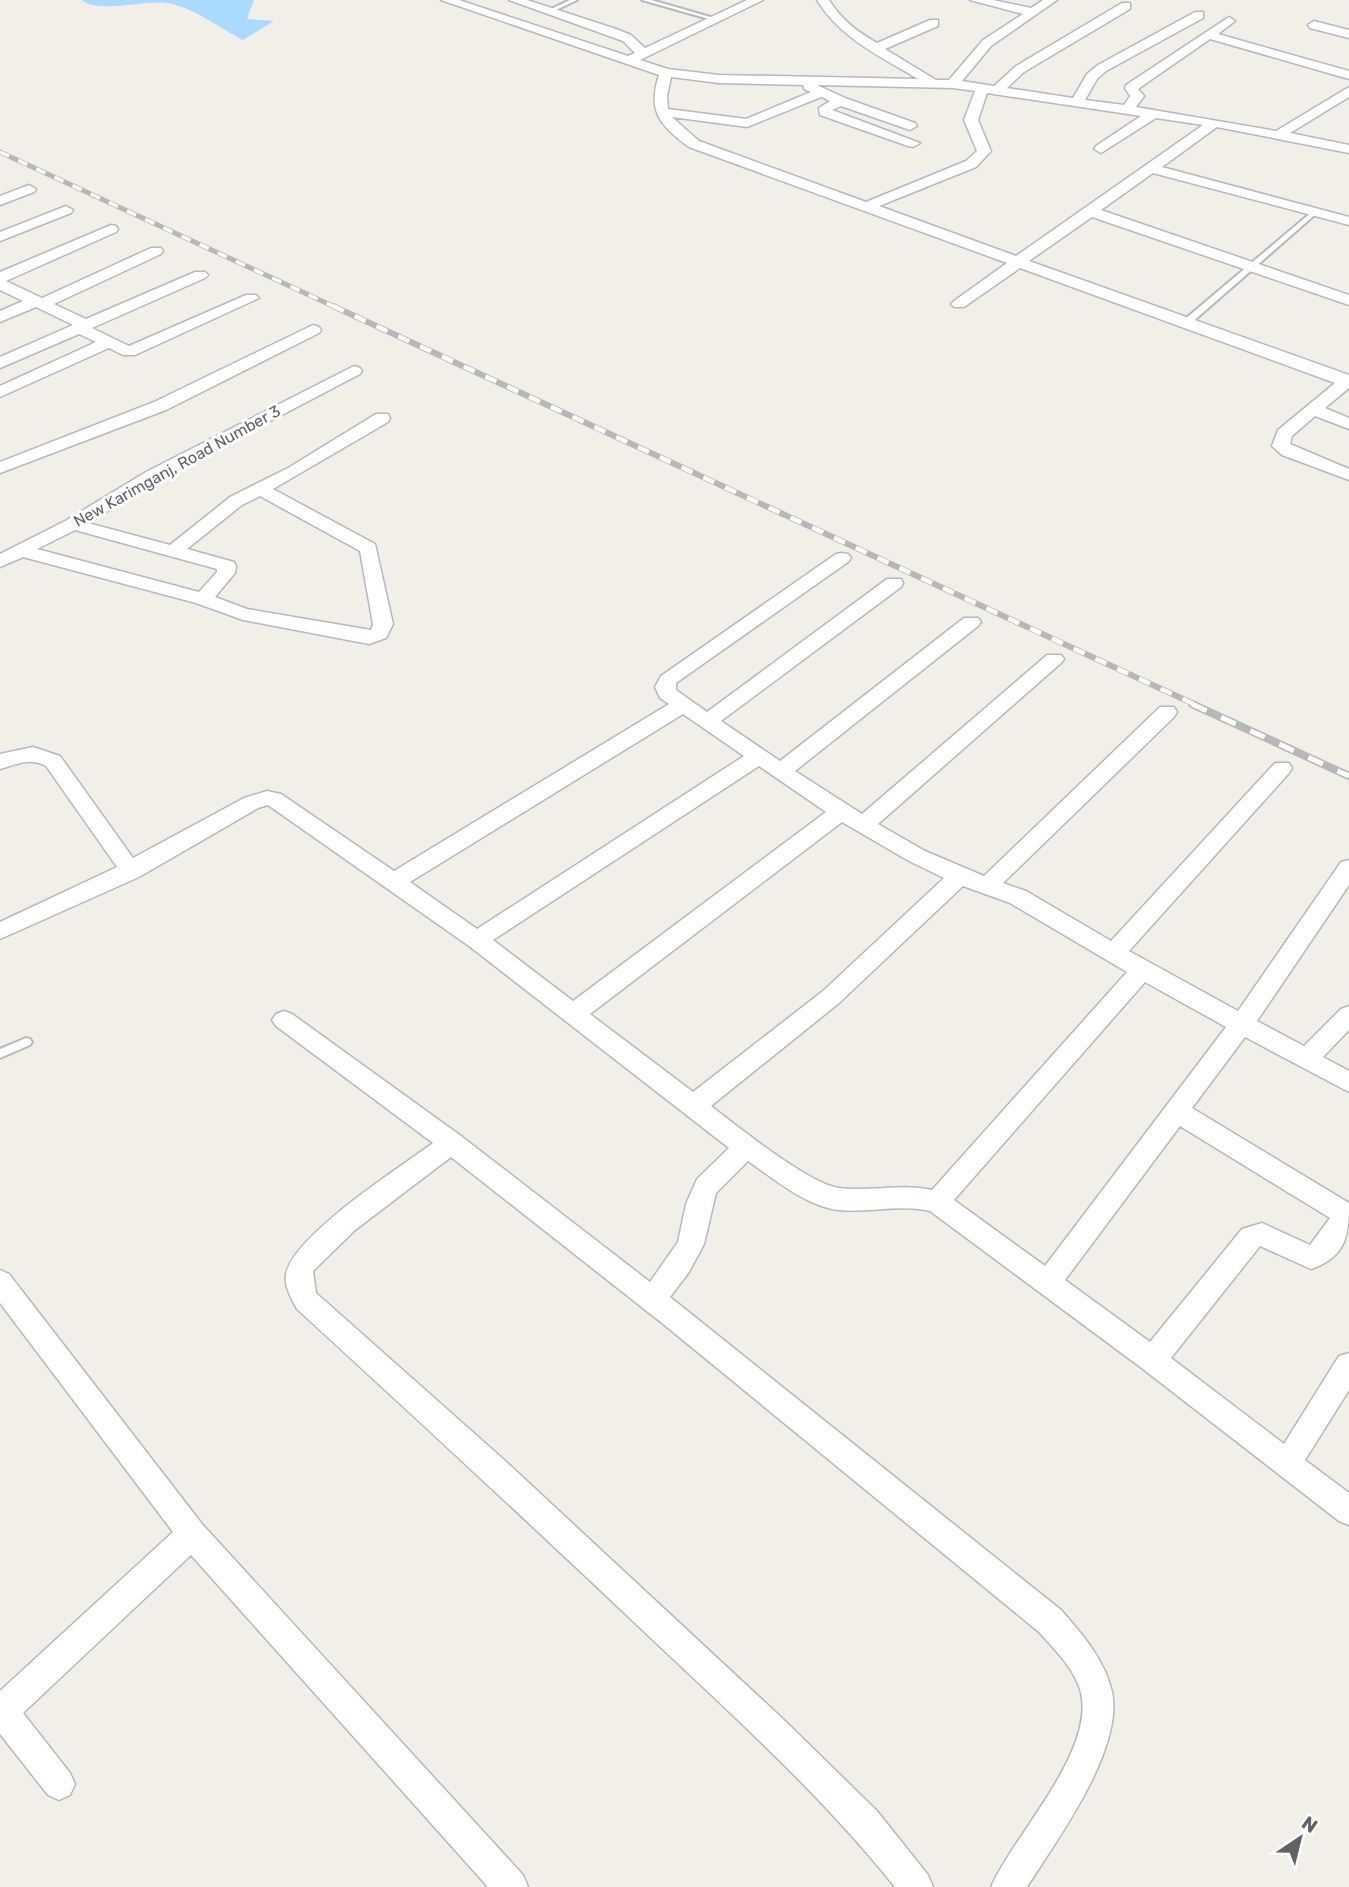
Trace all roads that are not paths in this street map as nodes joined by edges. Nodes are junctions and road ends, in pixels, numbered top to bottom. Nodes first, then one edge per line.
1 (447, 0) edge
2 (515, 0) edge
3 (574, 0) edge
4 (645, 0) edge
5 (757, 0) edge
6 (976, 0) edge
7 (1051, 0) edge
8 (827, 1) edge
9 (1126, 6) dead end
10 (550, 11) junction
11 (1032, 12) junction
12 (1199, 15) dead end
13 (718, 20) junction
14 (1229, 21) dead end
15 (933, 23) dead end
16 (1314, 25) dead end
17 (1349, 34) edge
18 (1208, 35) junction
19 (874, 49) junction
20 (645, 54) junction
21 (630, 60) junction
22 (666, 73) junction
23 (1349, 75) edge
24 (796, 80) junction
25 (936, 84) junction
26 (953, 85) junction
27 (982, 89) junction
28 (997, 91) junction
29 (1349, 91) edge
30 (821, 92) junction
31 (841, 102) junction
32 (1076, 102) junction
33 (1127, 110) junction
34 (663, 112) junction
35 (1153, 114) junction
36 (1215, 123) junction
37 (910, 126) dead end
38 (1278, 135) junction
39 (913, 143) dead end
40 (1101, 149) dead end
41 (1349, 149) edge
42 (1150, 168) junction
43 (29, 189) dead end
44 (0, 201) edge
45 (866, 207) junction
46 (66, 210) dead end
47 (1089, 211) junction
48 (1315, 212) junction
49 (1349, 221) edge
50 (111, 229) dead end
51 (0, 237) edge
52 (156, 251) dead end
53 (1018, 263) junction
54 (1251, 267) junction
55 (200, 275) dead end
56 (0, 278) edge
57 (0, 284) edge
58 (251, 298) dead end
59 (1349, 300) edge
60 (39, 302) junction
61 (959, 304) dead end
62 (0, 317) edge
63 (1187, 322) junction
64 (82, 327) junction
65 (313, 330) dead end
66 (108, 343) junction
67 (0, 365) edge
68 (354, 371) dead end
69 (1348, 381) edge
70 (25, 383) junction
71 (0, 393) edge
72 (1314, 410) junction
73 (382, 418) dead end
74 (1349, 424) edge
75 (0, 468) edge
76 (1349, 475) edge
77 (260, 489) junction
78 (73, 524) junction
79 (22, 551) junction
80 (174, 551) junction
81 (842, 558) dead end
82 (0, 561) edge
83 (894, 583) dead end
84 (202, 599) junction
85 (971, 622) dead end
86 (1054, 659) dead end
87 (683, 705) junction
88 (1167, 712) dead end
89 (707, 722) junction
90 (758, 757) junction
91 (0, 762) edge
92 (1282, 768) dead end
93 (780, 772) junction
94 (841, 812) junction
95 (863, 825) junction
96 (1349, 868) edge
97 (131, 871) junction
98 (960, 876) junction
99 (396, 881) junction
100 (988, 885) junction
101 (0, 931) edge
102 (477, 940) junction
103 (1114, 953) junction
104 (1142, 970) junction
105 (574, 1013) junction
106 (1349, 1016) edge
107 (284, 1020) dead end
108 (1241, 1024) junction
109 (26, 1042) dead end
110 (0, 1054) edge
111 (1306, 1059) junction
112 (1349, 1082) edge
113 (692, 1107) junction
114 (1176, 1111) junction
115 (452, 1143) junction
116 (746, 1147) junction
117 (937, 1202) junction
118 (1348, 1215) edge
119 (0, 1282) edge
120 (1048, 1283) junction
121 (652, 1299) junction
122 (1153, 1360) junction
123 (1349, 1365) edge
124 (1287, 1464) junction
125 (1349, 1511) edge
126 (192, 1534) junction
127 (1, 1710) edge
128 (59, 1784) dead end
129 (511, 1887) edge
130 (916, 1887) edge
131 (1008, 1887) edge

1 - 21 street
2 - 10 street
3 - 10 lane
4 - 13 lane
5 - 13 street
6 - 11 street
7 - 11 street
8 - 19 street
9 - 28 street
10 - 20 street
11 - 26 street
12 - 32 street
13 - 20 street
14 - 18 street
15 - 19 street
16 - 17 street
18 - 23 street
18 - 33 street
19 - 25 street
20 - 21 street
21 - 22 street
22 - 24 street
22 - 34 street
24 - 25 street
24 - 30 street
25 - 26 street
26 - 27 street
27 - 28 street
27 - 45 street
28 - 32 street
29 - 38 street
30 - 31 street
30 - 34 street
31 - 37 street
31 - 39 street
32 - 33 street
33 - 35 street
34 - 45 street
35 - 36 street
35 - 40 street
36 - 38 street
36 - 42 street
38 - 41 street
42 - 47 street
42 - 48 street
43 - 44 street
45 - 53 street
46 - 51 street
47 - 53 street
47 - 54 street
48 - 49 street
48 - 54 lane
50 - 56 street
52 - 60 street
53 - 61 street
53 - 63 street
54 - 59 street
54 - 63 lane
55 - 64 street
57 - 60 street
58 - 66 street
60 - 62 street
60 - 64 street
63 - 69 street
64 - 66 street
64 - 67 street
65 - 75 street
66 - 70 street
67 - 70 street
68 - 78 street, New Karimganj, Road Number 3
69 - 72 street
70 - 71 street
72 - 74 street
72 - 76 street
73 - 77 street
77 - 80 street
77 - 84 street
78 - 79 street, New Karimganj, Road Number 3
78 - 80 street
79 - 82 street, New Karimganj, Road Number 3
79 - 84 street
80 - 84 street
81 - 87 street
83 - 89 street
85 - 93 street
86 - 95 street
87 - 89 street
87 - 99 street
88 - 100 street
89 - 90 street
90 - 93 street
90 - 102 street
91 - 97 street
92 - 103 street
93 - 94 street
94 - 95 street
94 - 105 street
95 - 98 street
96 - 108 street
97 - 99 street
97 - 101 street
98 - 100 street
98 - 113 street
99 - 102 street
100 - 103 street
102 - 105 street
103 - 104 street
104 - 108 street
104 - 117 street
105 - 113 street
106 - 111 street
107 - 115 street
108 - 111 street
108 - 114 street
109 - 110 lane
111 - 112 street
113 - 116 street
114 - 118 street
114 - 120 street
115 - 121 street
115 - 130 street
116 - 117 street
116 - 121 street
117 - 120 street
118 - 122 street
119 - 126 street
120 - 122 street
121 - 131 street
122 - 124 street
123 - 124 street
124 - 125 street
126 - 127 street
126 - 129 street
127 - 128 street

